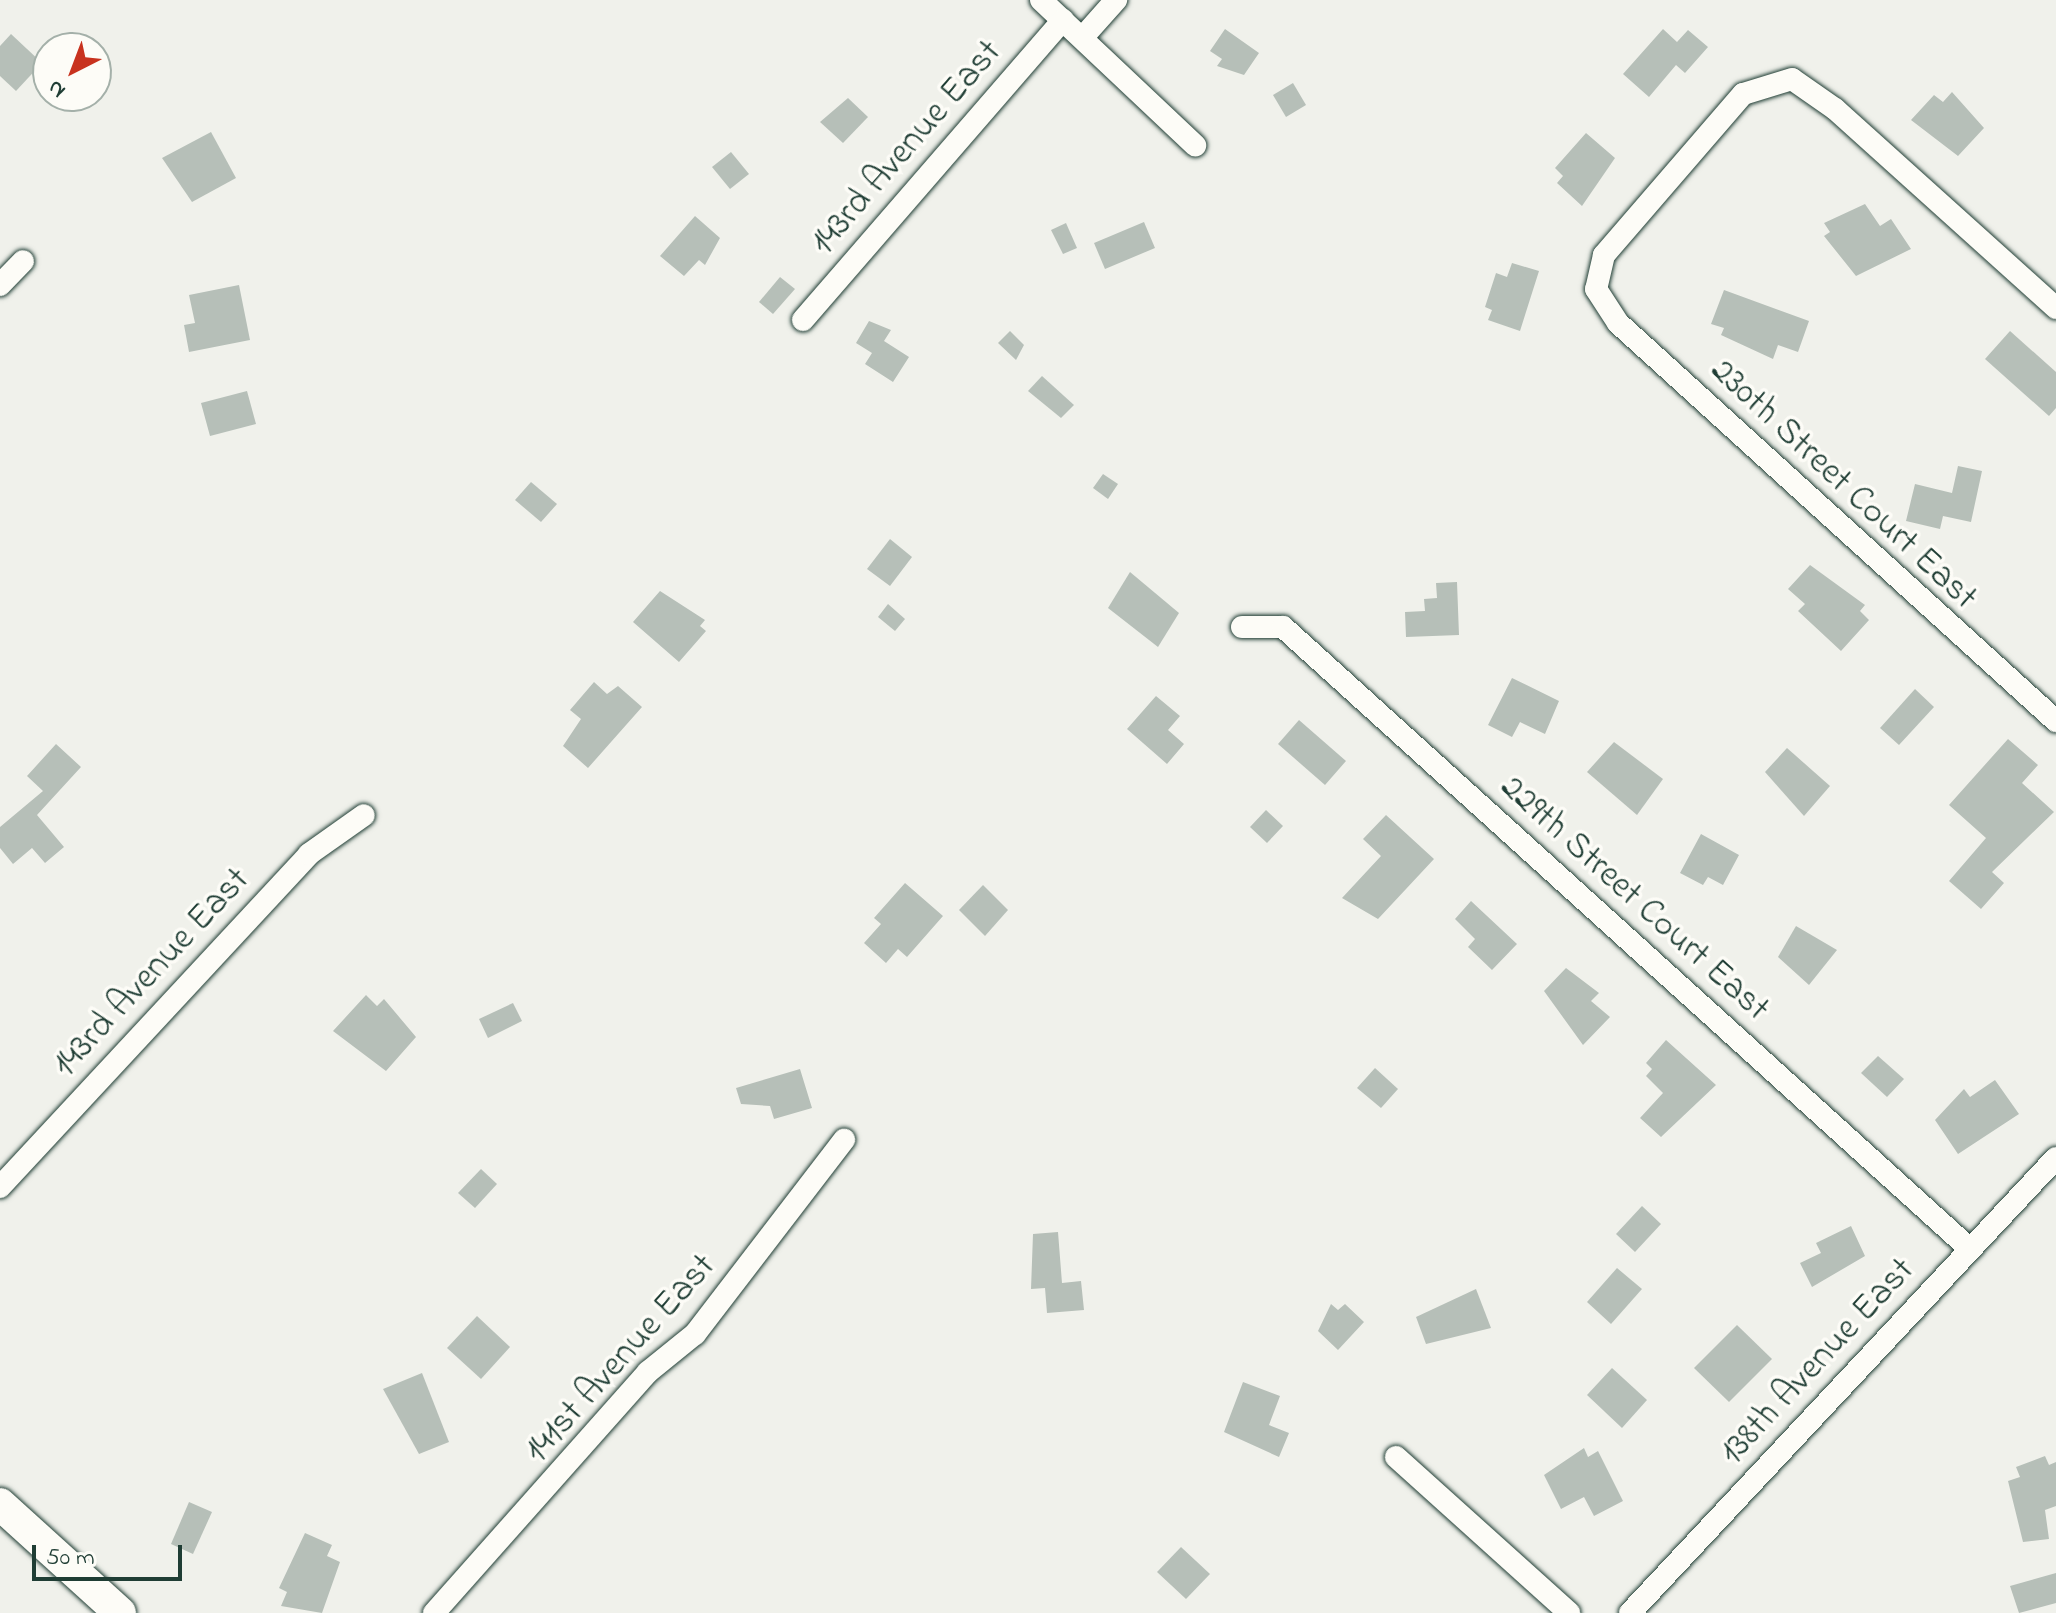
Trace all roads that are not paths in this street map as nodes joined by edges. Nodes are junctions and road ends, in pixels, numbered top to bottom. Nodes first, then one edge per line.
1 (1041, 0) edge
2 (1116, 0) edge
3 (1063, 20) junction
4 (1083, 37) junction
5 (1195, 145) dead end
6 (23, 261) dead end
7 (0, 285) edge
8 (2056, 308) edge
9 (803, 320) dead end
10 (1242, 627) dead end
11 (2056, 721) edge
12 (364, 815) dead end
13 (844, 1140) dead end
14 (2056, 1158) edge
15 (0, 1187) edge
16 (1970, 1249) junction
17 (1396, 1457) dead end
18 (0, 1504) edge
19 (120, 1613) edge
20 (434, 1613) edge
21 (1569, 1613) edge
22 (1630, 1613) edge

1 - 3 street
2 - 4 street
3 - 4 street
3 - 9 street, 143rd Avenue East
4 - 5 street
6 - 7 street
8 - 11 street, 230th Street Court East
10 - 16 street, 229th Street Court East
12 - 15 street, 143rd Avenue East
13 - 20 street, 141st Avenue East
14 - 16 street, 138th Avenue East
16 - 22 street, 138th Avenue East
17 - 21 street
18 - 19 street

